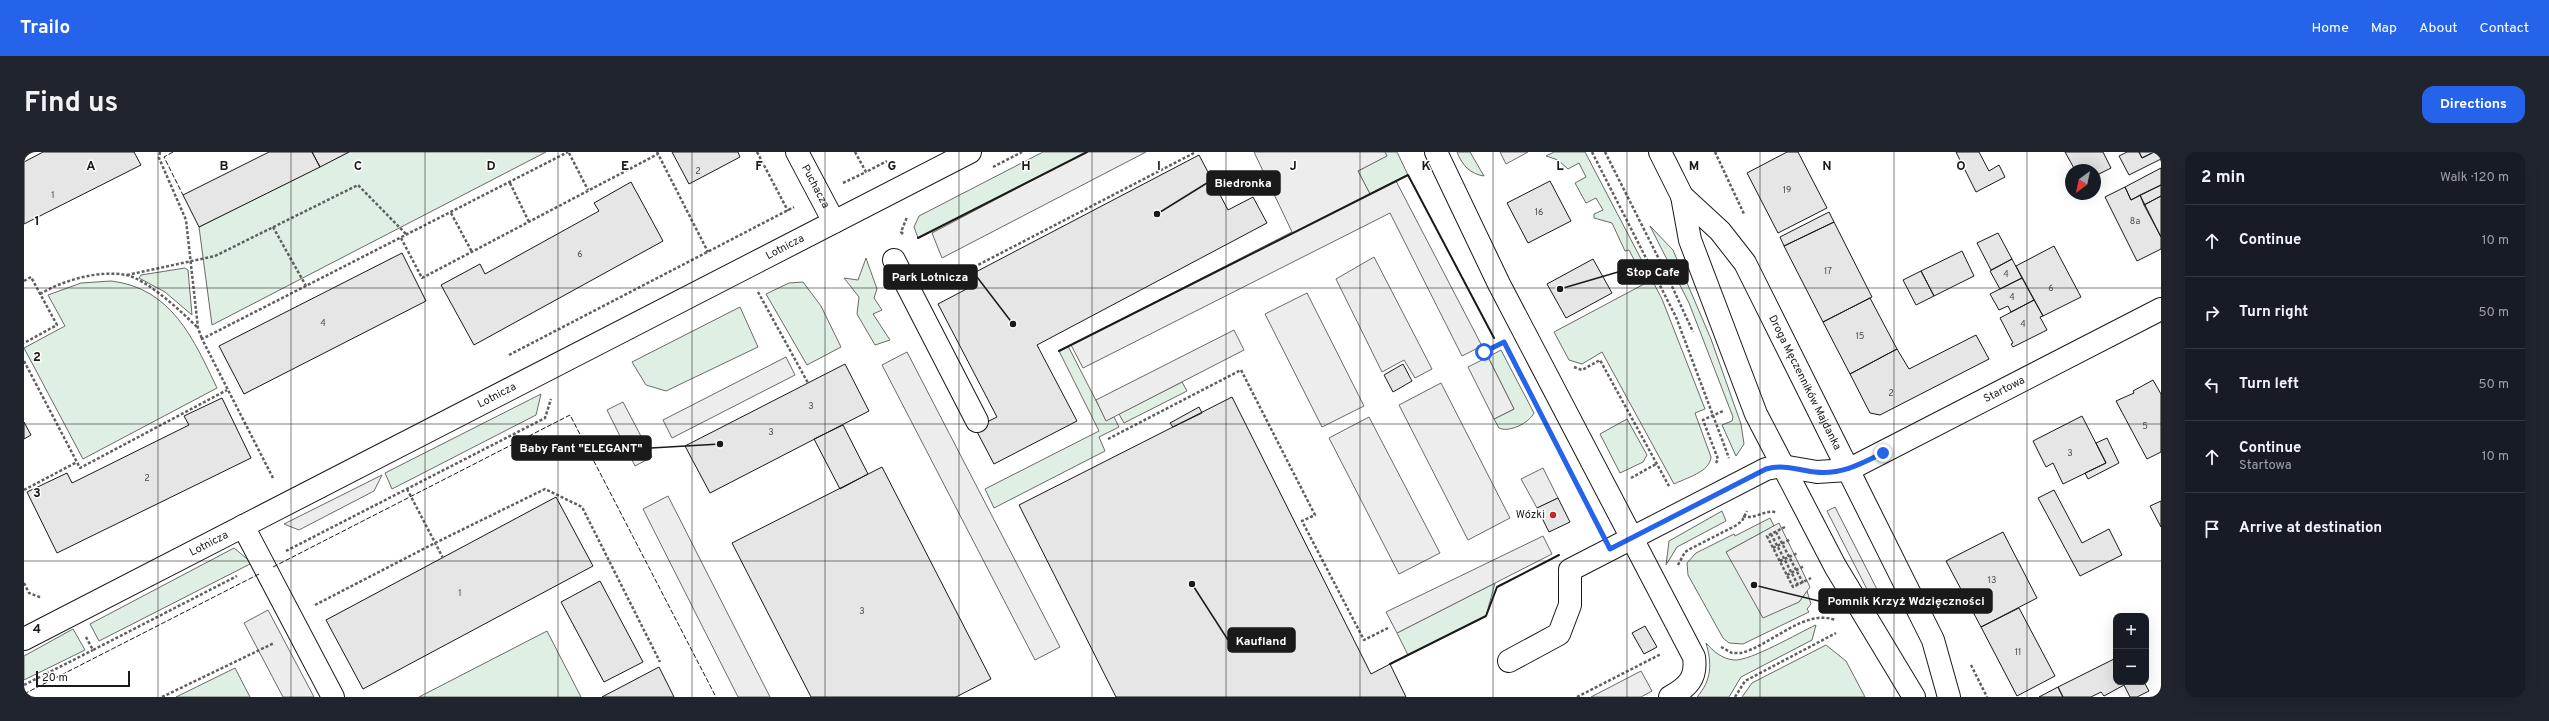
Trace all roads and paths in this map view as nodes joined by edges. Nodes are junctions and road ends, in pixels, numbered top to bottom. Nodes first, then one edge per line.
1 (160, 152) edge
2 (757, 152) edge
3 (797, 152) edge
4 (855, 152) edge
5 (970, 152) edge
6 (1022, 152) edge
7 (1436, 152) edge
8 (1592, 152) edge
9 (1605, 152) edge
10 (1660, 152) edge
11 (568, 153) edge
12 (657, 153) edge
13 (1194, 154) dead end
14 (892, 158) dead end
15 (989, 169) dead end
16 (510, 183) junction
17 (588, 190) junction
18 (1682, 196) junction
19 (788, 211) dead end
20 (451, 213) junction
21 (908, 215) dead end
22 (529, 222) junction
23 (834, 222) junction
24 (273, 227) junction
25 (406, 235) junction
26 (401, 238) junction
27 (904, 238) dead end
28 (472, 252) junction
29 (708, 252) dead end
30 (894, 260) dead end
31 (191, 263) junction
32 (927, 265) dead end
33 (127, 275) junction
34 (24, 281) edge
35 (306, 286) junction
36 (756, 288) dead end
37 (40, 294) junction
38 (2161, 309) edge
39 (198, 328) junction
40 (1694, 334) dead end
41 (202, 339) junction
42 (1504, 342) dead end
43 (24, 343) edge
44 (1484, 352) dead end
45 (24, 361) edge
46 (1571, 366) dead end
47 (808, 383) dead end
48 (227, 390) junction
49 (552, 394) dead end
50 (1721, 405) dead end
51 (1713, 416) junction
52 (977, 421) dead end
53 (1108, 439) dead end
54 (77, 462) junction
55 (1656, 464) junction
56 (1782, 466) junction
57 (1848, 470) junction
58 (273, 478) dead end
59 (1627, 480) dead end
60 (1732, 486) junction
61 (407, 489) junction
62 (24, 490) edge
63 (1671, 490) dead end
64 (1779, 513) dead end
65 (1744, 517) junction
66 (243, 526) junction
67 (1781, 529) dead end
68 (1776, 532) junction
69 (1771, 534) junction
70 (1632, 537) junction
71 (1787, 541) dead end
72 (435, 543) junction
73 (1782, 543) junction
74 (1778, 546) junction
75 (1773, 548) junction
76 (1794, 555) dead end
77 (1790, 557) junction
78 (443, 558) dead end
79 (1784, 559) junction
80 (1780, 561) junction
81 (263, 563) junction
82 (1801, 568) dead end
83 (1678, 569) dead end
84 (1796, 570) junction
85 (1791, 573) junction
86 (1787, 575) junction
87 (1807, 580) dead end
88 (1802, 583) junction
89 (1798, 585) junction
90 (73, 613) junction
91 (1838, 622) dead end
92 (1388, 628) dead end
93 (298, 629) junction
94 (1836, 633) dead end
95 (24, 639) edge
96 (1717, 643) dead end
97 (1659, 646) dead end
98 (93, 650) junction
99 (1509, 661) dead end
100 (660, 662) dead end
101 (24, 685) edge
102 (162, 697) edge
103 (334, 697) edge
104 (1577, 697) edge
105 (1670, 697) edge
106 (1735, 697) edge
107 (1914, 697) edge
108 (1950, 697) edge

1 - 31 path
2 - 19 path
3 - 23 street, Puchacza
4 - 14 path
5 - 23 street, Lotnicza
6 - 15 path
7 - 70 street
8 - 51 path
9 - 40 path
10 - 18 street, Droga Męczenników Majdanka
11 - 16 path
11 - 17 path
12 - 17 path
12 - 29 path
13 - 32 path
16 - 20 path
16 - 22 path
17 - 22 path
18 - 56 street, Droga Męczenników Majdanka
18 - 57 street, Droga Męczenników Majdanka
20 - 25 path
20 - 28 path
21 - 27 path
22 - 28 path
23 - 66 street, Lotnicza
24 - 25 path
24 - 31 path
24 - 35 path
25 - 26 path
26 - 28 path
26 - 35 path
30 - 52 street
31 - 33 path
31 - 39 path
33 - 37 path
33 - 39 path
34 - 37 path
35 - 41 path
36 - 47 path
37 - 43 path
38 - 57 street, Startowa
39 - 41 path
41 - 48 path
42 - 44 path
45 - 54 path
46 - 55 path
48 - 54 path
48 - 58 path
49 - 61 path
50 - 51 path
51 - 60 path
51 - 60 path
53 - 92 path
54 - 62 path
55 - 59 path
55 - 63 path
56 - 57 street
56 - 60 street
56 - 107 street, Droga Męczenników Majdanka
57 - 108 street, Droga Męczenników Majdanka
60 - 65 path
60 - 65 path
60 - 70 street
61 - 72 path
61 - 81 path
64 - 65 path
65 - 83 path
66 - 81 street
66 - 90 street, Lotnicza
67 - 68 path
68 - 69 path
68 - 73 path
69 - 74 path
69 - 75 path
70 - 99 street
70 - 105 street
71 - 73 path
72 - 78 path
72 - 93 path
72 - 100 path
73 - 74 path
73 - 77 path
74 - 75 path
74 - 79 path
75 - 80 path
76 - 77 path
77 - 79 path
77 - 84 path
79 - 80 path
79 - 85 path
80 - 86 path
81 - 93 street
81 - 98 path
82 - 84 path
84 - 85 path
84 - 88 path
85 - 86 path
85 - 89 path
86 - 89 path
87 - 88 path
88 - 89 path
90 - 95 street, Lotnicza
90 - 98 path
91 - 96 path
93 - 102 path
93 - 103 street
94 - 106 path
97 - 104 path
98 - 101 path

